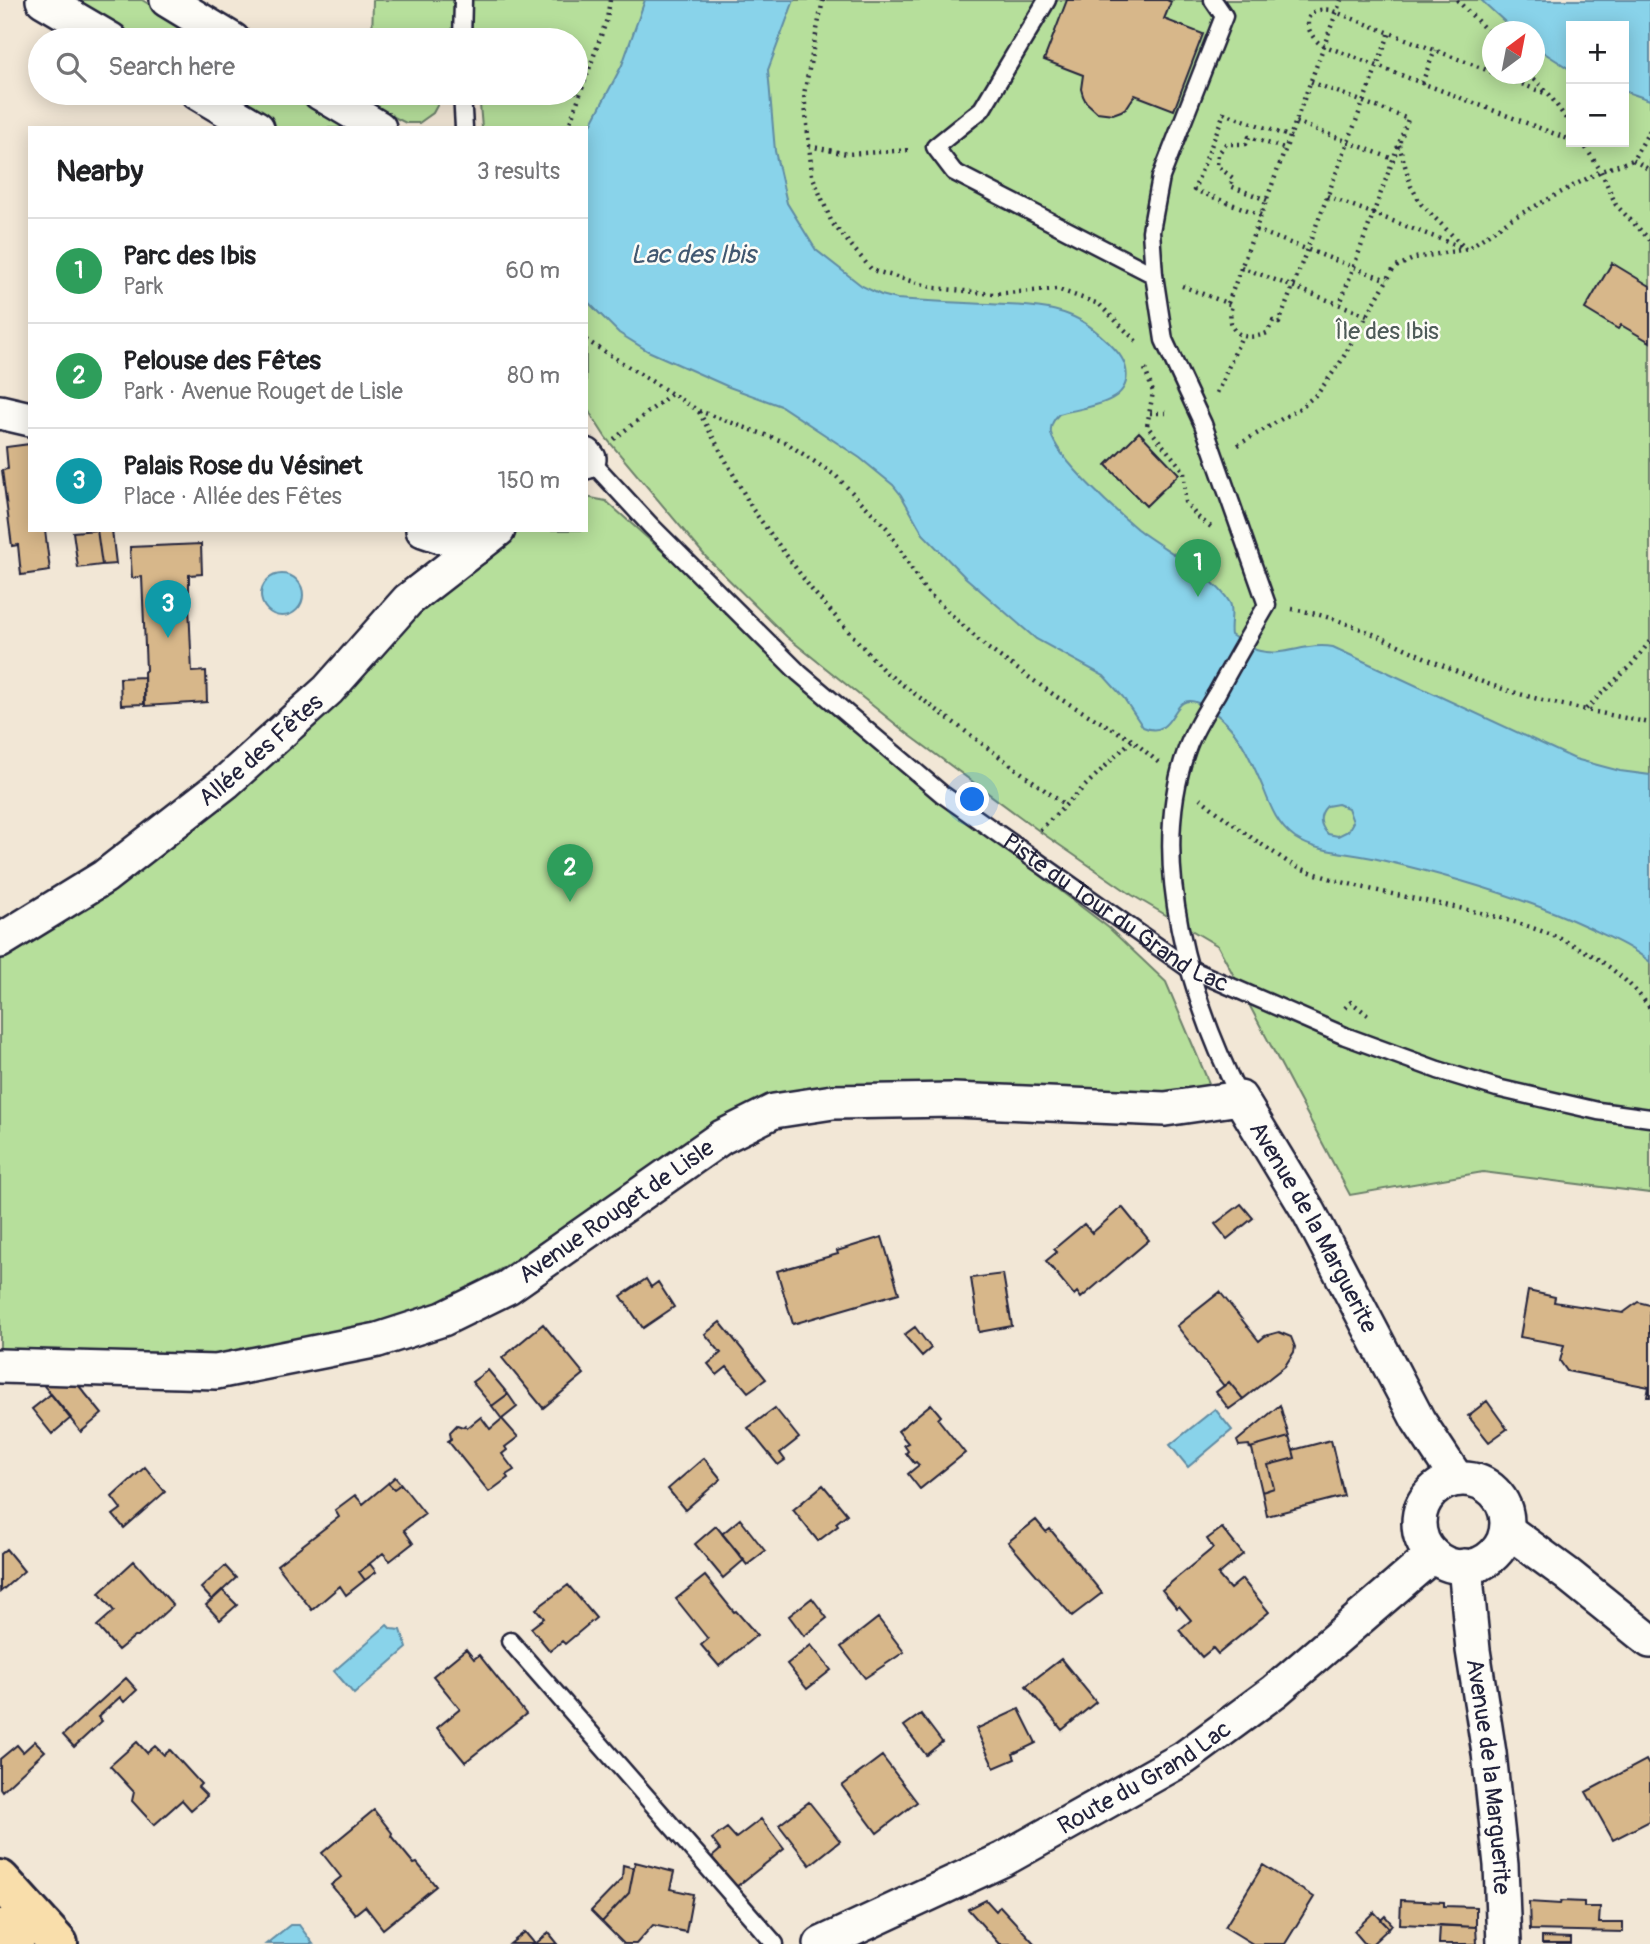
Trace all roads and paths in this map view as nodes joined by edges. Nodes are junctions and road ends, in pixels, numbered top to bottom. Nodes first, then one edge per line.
1 (43, 0) edge
2 (167, 0) edge
3 (463, 0) edge
4 (610, 0) edge
5 (823, 0) edge
6 (1047, 0) edge
7 (1213, 0) edge
8 (1341, 0) edge
9 (1457, 0) edge
10 (1338, 12) junction
11 (1482, 25) edge
12 (91, 28) edge
13 (213, 28) edge
14 (462, 28) edge
15 (1390, 32) junction
16 (1325, 46) junction
17 (1435, 50) junction
18 (1377, 65) junction
19 (1482, 68) edge
20 (588, 72) edge
21 (1311, 82) junction
22 (1422, 83) junction
23 (1523, 84) edge
24 (1539, 84) edge
25 (1549, 94) junction
26 (1363, 102) junction
27 (218, 105) edge
28 (340, 105) edge
29 (463, 105) edge
30 (576, 105) edge
31 (1566, 119) edge
32 (1296, 122) junction
33 (254, 126) edge
34 (376, 126) edge
35 (464, 126) edge
36 (569, 126) edge
37 (1650, 130) edge
38 (1291, 137) junction
39 (1566, 138) edge
40 (1348, 142) junction
41 (1399, 144) junction
42 (809, 146) junction
43 (935, 147) junction
44 (1586, 147) edge
45 (1286, 149) junction
46 (1209, 151) junction
47 (1218, 154) junction
48 (1393, 159) junction
49 (1633, 160) junction
50 (1650, 170) edge
51 (1601, 171) junction
52 (1328, 196) junction
53 (1267, 200) junction
54 (1373, 214) junction
55 (1261, 215) junction
56 (1256, 230) junction
57 (1650, 240) edge
58 (1467, 249) junction
59 (1307, 250) junction
60 (1241, 267) junction
61 (1353, 268) junction
62 (1154, 275) junction
63 (1387, 280) junction
64 (1293, 287) junction
65 (1228, 303) junction
66 (1340, 304) junction
67 (1367, 315) junction
68 (1242, 336) junction
69 (588, 341) edge
70 (1140, 353) dead end
71 (1144, 366) dead end
72 (671, 394) junction
73 (699, 411) junction
74 (0, 412) edge
75 (28, 419) edge
76 (1203, 424) junction
77 (1216, 457) junction
78 (588, 458) edge
79 (588, 460) edge
80 (1239, 531) junction
81 (437, 532) edge
82 (487, 539) edge
83 (1267, 605) junction
84 (1650, 641) edge
85 (1586, 710) junction
86 (1650, 723) edge
87 (1132, 740) junction
88 (1179, 780) junction
89 (1065, 805) junction
90 (1020, 850) junction
91 (0, 941) edge
92 (1188, 968) junction
93 (1648, 1004) edge
94 (1240, 1098) junction
95 (1650, 1118) edge
96 (0, 1366) edge
97 (1457, 1479) junction
98 (1507, 1530) junction
99 (1433, 1555) junction
100 (1465, 1566) junction
101 (510, 1641) dead end
102 (1650, 1641) edge
103 (0, 1880) edge
104 (0, 1928) edge
105 (14, 1944) edge
106 (58, 1944) edge
107 (775, 1944) edge
108 (821, 1944) edge
109 (1504, 1944) edge

1 - 12 street
2 - 13 street
3 - 14 lane
4 - 20 path
5 - 42 path
6 - 43 lane
7 - 62 lane
8 - 10 path
9 - 11 path
10 - 15 path
10 - 16 path
10 - 16 path
15 - 17 path
15 - 18 path
16 - 18 path
16 - 21 path
17 - 19 path
17 - 22 path
18 - 22 path
18 - 26 path
21 - 26 path
21 - 32 path
22 - 39 path
23 - 25 path
24 - 25 path
25 - 31 path
26 - 40 path
26 - 41 path
27 - 33 street
28 - 34 street
29 - 35 lane
30 - 36 path
32 - 38 path
32 - 40 path
37 - 49 path
38 - 45 path
38 - 46 path
40 - 48 path
40 - 52 path
41 - 48 path
41 - 58 path
42 - 43 path
42 - 70 path
43 - 62 lane
44 - 51 path
45 - 47 path
45 - 53 path
46 - 47 path
46 - 55 path
47 - 53 path
48 - 54 path
49 - 50 path
49 - 51 path
51 - 57 path
51 - 58 path
52 - 54 path
52 - 59 path
53 - 55 path
54 - 58 path
54 - 61 path
55 - 56 path
56 - 59 path
56 - 60 path
58 - 63 path
59 - 61 path
59 - 64 path
60 - 64 path
60 - 65 path
61 - 63 path
61 - 66 path
62 - 65 path
62 - 76 lane
63 - 67 path
64 - 66 path
64 - 68 path
65 - 68 path
66 - 67 path
67 - 77 path
68 - 76 path
69 - 72 path
71 - 80 path
72 - 73 path
72 - 78 path
73 - 87 path
73 - 89 path
74 - 75 street
76 - 77 lane
77 - 80 lane
79 - 90 lane, Piste du Tour du Grand Lac
80 - 83 lane
81 - 82 street
82 - 91 street, Allée des Fêtes
83 - 85 path
83 - 88 lane, Avenue de la Marguerite
84 - 85 path
85 - 86 path
87 - 88 path
87 - 89 path
88 - 92 lane, Avenue de la Marguerite
88 - 93 path
89 - 90 path
90 - 92 lane, Piste du Tour du Grand Lac
92 - 94 lane, Avenue de la Marguerite
92 - 95 lane, Piste du Tour du Grand Lac
94 - 96 street, Avenue Rouget de Lisle
94 - 97 street, Avenue de la Marguerite
97 - 98 street
97 - 99 street
98 - 100 street
98 - 102 street
99 - 100 street
99 - 108 street, Route du Grand Lac
100 - 109 street, Avenue de la Marguerite
101 - 107 lane
103 - 106 main road
104 - 105 main road

